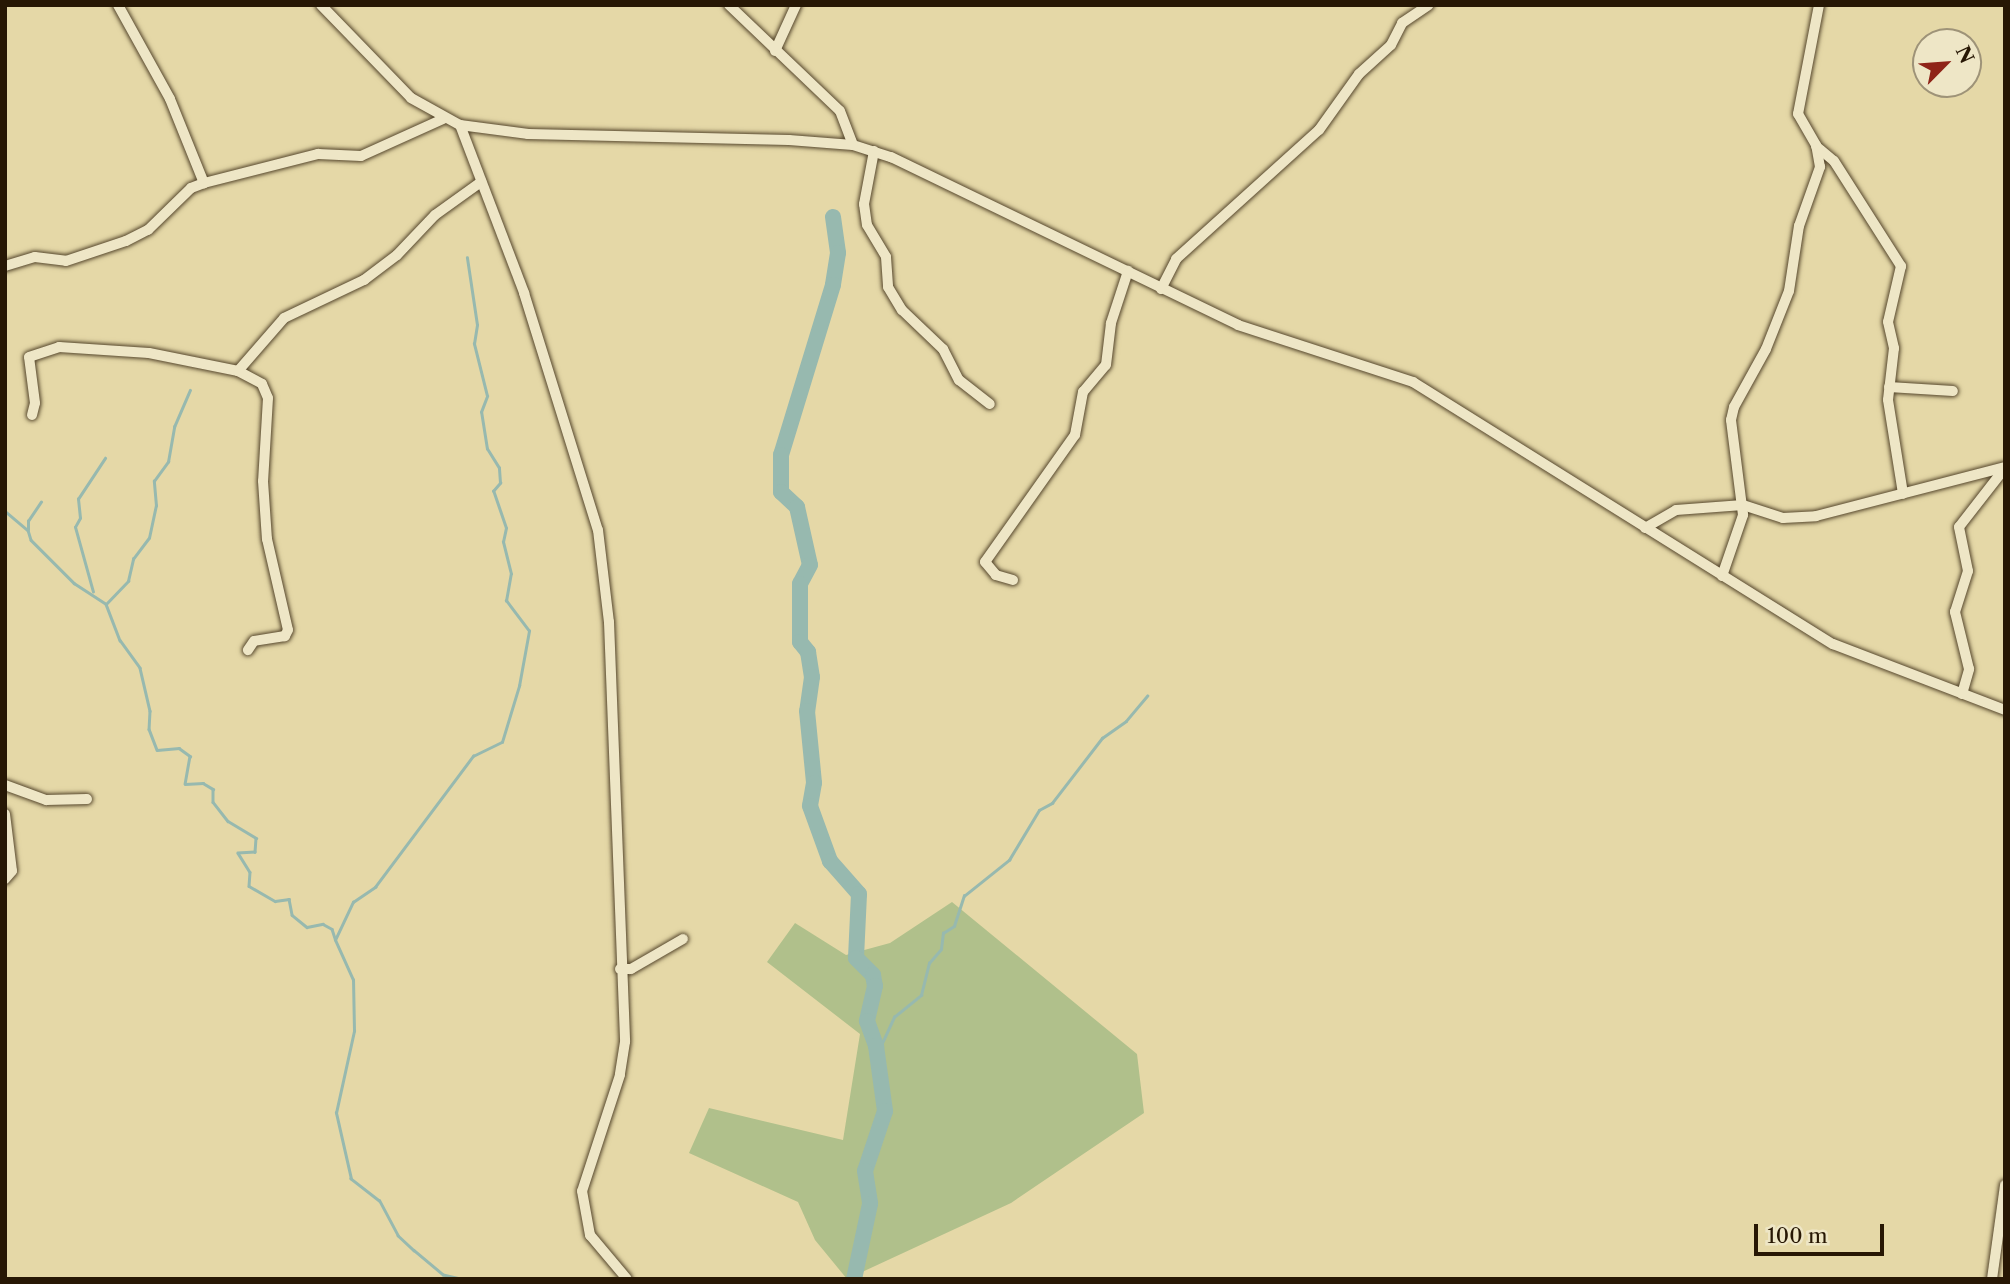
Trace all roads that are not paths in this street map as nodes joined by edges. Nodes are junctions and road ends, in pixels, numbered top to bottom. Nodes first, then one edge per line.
1 (118, 5) edge
2 (321, 5) edge
3 (729, 5) edge
4 (796, 5) edge
5 (1429, 5) edge
6 (1819, 5) edge
7 (775, 51) junction
8 (443, 119) junction
9 (460, 125) junction
10 (853, 145) junction
11 (1816, 145) junction
12 (874, 151) junction
13 (481, 182) junction
14 (204, 183) junction
15 (5, 266) edge
16 (1128, 271) junction
17 (1161, 289) junction
18 (238, 371) junction
19 (1889, 387) junction
20 (1953, 391) dead end
21 (990, 404) dead end
22 (32, 415) dead end
23 (2005, 468) edge
24 (1903, 494) junction
25 (1743, 505) junction
26 (1645, 528) junction
27 (1722, 576) junction
28 (1013, 580) dead end
29 (248, 650) dead end
30 (1962, 694) junction
31 (2005, 710) edge
32 (5, 785) edge
33 (87, 799) dead end
34 (5, 814) edge
35 (5, 878) edge
36 (682, 939) dead end
37 (620, 969) junction
38 (2005, 1185) edge
39 (627, 1279) edge
40 (1992, 1279) edge

1 - 14 street
2 - 8 street
3 - 7 street
4 - 7 street
5 - 17 street
6 - 11 street
7 - 10 street
8 - 9 street
8 - 14 street
9 - 10 street
9 - 13 street
10 - 12 street
11 - 19 street
11 - 25 street
12 - 16 street
12 - 21 street
13 - 18 street
13 - 37 street
14 - 15 street
16 - 17 street
16 - 28 street
17 - 26 street
18 - 22 street
18 - 29 street
19 - 20 street
19 - 24 street
23 - 24 street
23 - 30 street
24 - 25 street
25 - 26 street
25 - 27 street
26 - 27 street
27 - 30 street
30 - 31 street
32 - 33 street
34 - 35 street
36 - 37 street
37 - 39 street
38 - 40 street

